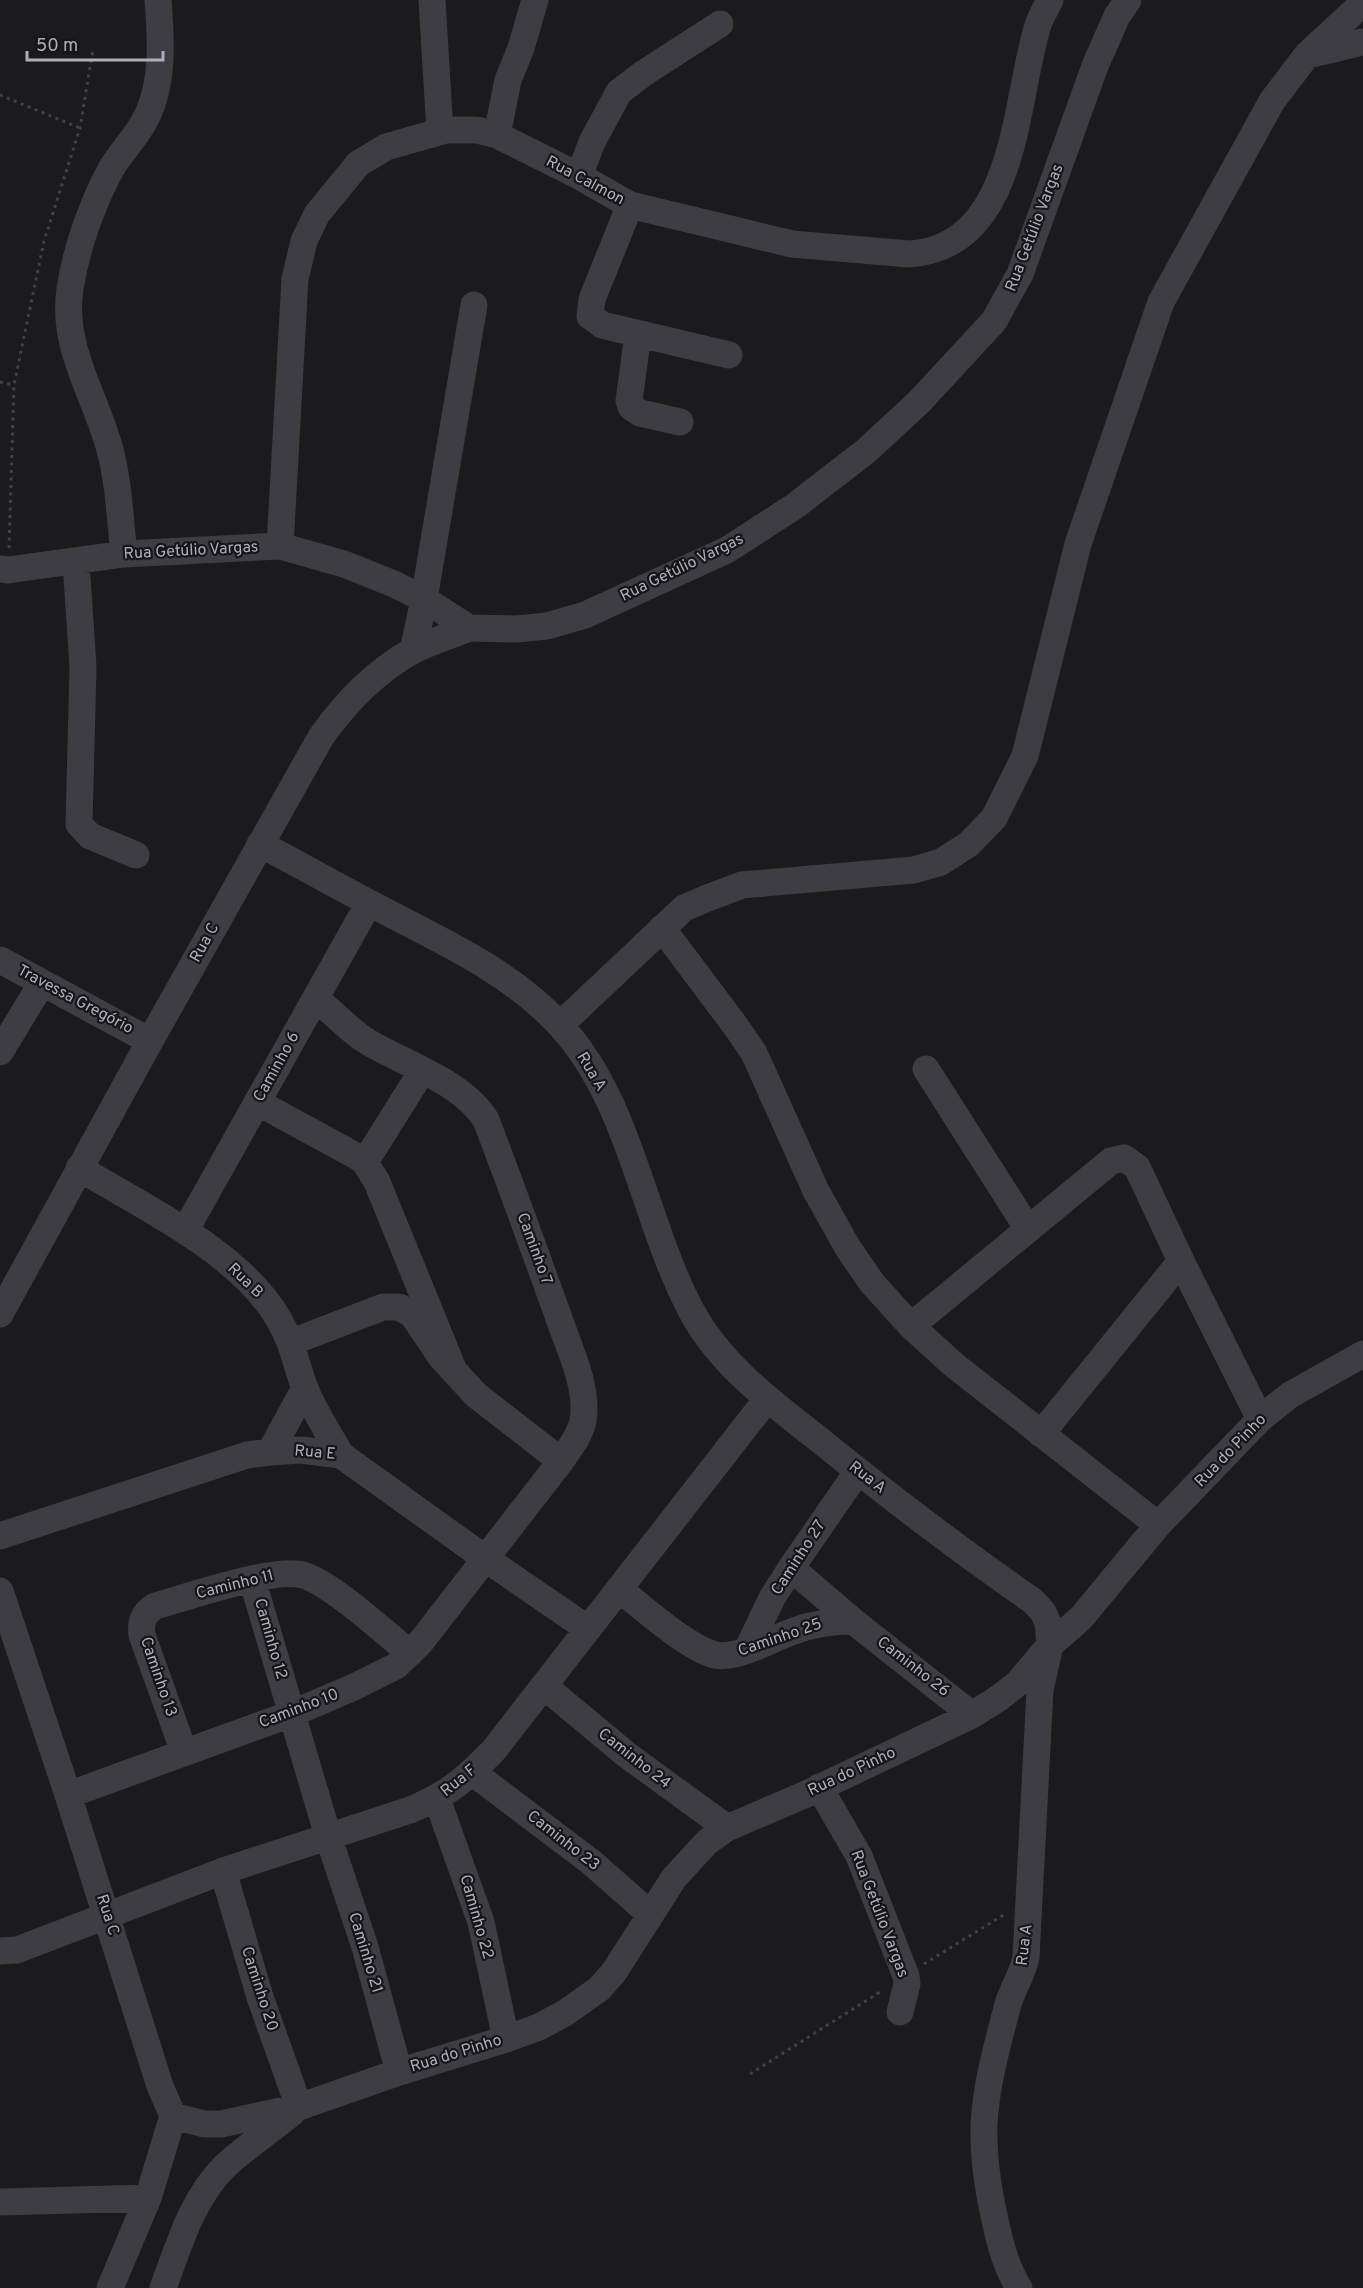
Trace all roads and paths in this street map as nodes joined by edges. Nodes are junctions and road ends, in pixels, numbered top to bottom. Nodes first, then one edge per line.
1 (158, 0) edge
2 (432, 0) edge
3 (535, 0) edge
4 (1050, 0) edge
5 (1128, 0) edge
6 (1363, 3) edge
7 (720, 24) dead end
8 (1363, 42) edge
9 (93, 49) dead end
10 (1307, 55) junction
11 (0, 95) edge
12 (80, 128) junction
13 (440, 132) junction
14 (496, 135) junction
15 (579, 176) junction
16 (630, 205) junction
17 (474, 305) dead end
18 (638, 334) junction
19 (729, 355) dead end
20 (0, 382) edge
21 (14, 385) junction
22 (680, 422) dead end
23 (280, 546) junction
24 (124, 554) junction
25 (76, 562) junction
26 (4, 569) edge
27 (424, 599) junction
28 (469, 628) junction
29 (413, 651) junction
30 (260, 844) junction
31 (136, 855) dead end
32 (374, 905) junction
33 (662, 928) junction
34 (0, 960) edge
35 (42, 983) junction
36 (320, 1002) junction
37 (560, 1025) junction
38 (150, 1041) junction
39 (0, 1052) edge
40 (926, 1069) dead end
41 (422, 1071) junction
42 (257, 1102) junction
43 (364, 1162) junction
44 (79, 1168) junction
45 (1028, 1229) junction
46 (185, 1231) junction
47 (1181, 1261) junction
48 (0, 1314) edge
49 (911, 1326) junction
50 (292, 1342) junction
51 (1363, 1354) edge
52 (454, 1371) junction
53 (305, 1388) junction
54 (767, 1398) junction
55 (1260, 1419) junction
56 (1041, 1434) junction
57 (270, 1452) junction
58 (341, 1455) junction
59 (561, 1461) junction
60 (858, 1471) junction
61 (1158, 1525) junction
62 (0, 1536) edge
63 (486, 1559) junction
64 (791, 1568) junction
65 (252, 1579) junction
66 (620, 1590) junction
67 (1, 1597) edge
68 (155, 1606) joint
69 (853, 1621) junction
70 (588, 1629) junction
71 (1050, 1645) junction
72 (747, 1650) junction
73 (410, 1653) junction
74 (544, 1686) junction
75 (291, 1714) junction
76 (972, 1715) junction
77 (184, 1752) junction
78 (472, 1772) junction
79 (819, 1787) junction
80 (68, 1795) junction
81 (437, 1799) junction
82 (727, 1828) junction
83 (327, 1836) junction
84 (223, 1871) junction
85 (650, 1914) junction
86 (107, 1916) junction
87 (0, 1951) edge
88 (900, 2012) dead end
89 (506, 2038) junction
90 (399, 2072) junction
91 (299, 2107) junction
92 (173, 2116) junction
93 (148, 2198) junction
94 (0, 2202) edge
95 (110, 2288) edge
96 (163, 2288) edge
97 (1019, 2288) edge

1 - 24 street
2 - 13 street
3 - 14 street
4 - 16 street, Rua Calmon
5 - 28 street, Rua Getúlio Vargas
6 - 10 street
7 - 15 street
8 - 10 street
9 - 12 path
10 - 33 street
11 - 12 path
12 - 21 path
13 - 14 street, Rua Calmon
13 - 23 street, Rua Calmon
14 - 15 street, Rua Calmon
15 - 16 street, Rua Calmon
16 - 18 street
17 - 27 street
18 - 19 street
18 - 22 street
20 - 21 path
21 - 26 path
23 - 24 street, Rua Getúlio Vargas
23 - 27 street, Rua Getúlio Vargas
24 - 25 street, Rua Getúlio Vargas
25 - 26 street, Rua Getúlio Vargas
25 - 31 street
27 - 28 street, Rua Getúlio Vargas
27 - 29 street
28 - 29 street, Rua C
29 - 30 street, Rua C
30 - 32 street, Rua A
30 - 38 street, Rua C
32 - 36 street, Caminho 6
32 - 37 street, Rua A
33 - 37 street
33 - 49 street
34 - 35 street, Travessa Gregório
35 - 38 street, Travessa Gregório
35 - 39 street
36 - 41 street, Caminho 7
36 - 42 street, Caminho 6
37 - 54 street, Rua A
38 - 44 street, Rua C
40 - 45 street
41 - 43 street
41 - 59 street, Caminho 7
42 - 43 street
42 - 46 street, Caminho 6
43 - 52 street
44 - 46 street, Rua B
44 - 48 street, Rua C
45 - 47 street
45 - 49 street
46 - 50 street, Rua B
47 - 55 street
47 - 56 street
49 - 56 street
50 - 52 street
50 - 53 street, Rua B
51 - 55 street, Rua do Pinho
52 - 59 street
53 - 57 street
53 - 58 street, Rua B
54 - 60 street, Rua A
54 - 66 street, Rua F
55 - 61 street, Rua do Pinho
56 - 61 street
57 - 58 street, Rua E
57 - 62 street, Rua E
58 - 63 street, Rua E
59 - 63 street, Caminho 7
60 - 64 street, Caminho 27
60 - 71 street, Rua A
61 - 71 street, Rua do Pinho
63 - 70 street, Rua E
63 - 73 street, Caminho 10
64 - 69 street, Caminho 26
64 - 72 street, Caminho 27
65 - 68 street, Caminho 11
65 - 73 street, Caminho 11
65 - 75 street, Caminho 12
66 - 70 street, Rua F
66 - 72 street, Caminho 25
67 - 80 street, Rua C
68 - 77 street, Caminho 13
69 - 72 street, Caminho 25
69 - 76 street, Caminho 26
70 - 74 street, Rua F
71 - 76 street, Rua do Pinho
71 - 97 street, Rua A
73 - 75 street, Caminho 10
74 - 78 street, Rua F
74 - 82 street, Caminho 24
75 - 77 street, Caminho 10
75 - 83 street, Caminho 12
76 - 79 street, Rua do Pinho
77 - 80 street, Caminho 10
78 - 81 street, Rua F
78 - 85 street, Caminho 23
79 - 82 street, Rua do Pinho
79 - 88 street, Rua Getúlio Vargas
80 - 86 street, Rua C
81 - 83 street, Rua F
81 - 89 street, Caminho 22
82 - 85 street, Rua do Pinho
83 - 84 street, Rua F
83 - 90 street, Caminho 21
84 - 86 street, Rua F
84 - 91 street, Caminho 20
85 - 89 street, Rua do Pinho
86 - 87 street, Rua F
86 - 92 street, Rua C
89 - 90 street, Rua do Pinho
90 - 91 street, Rua do Pinho
91 - 92 street
91 - 96 street
92 - 93 street
93 - 94 street
93 - 95 street

